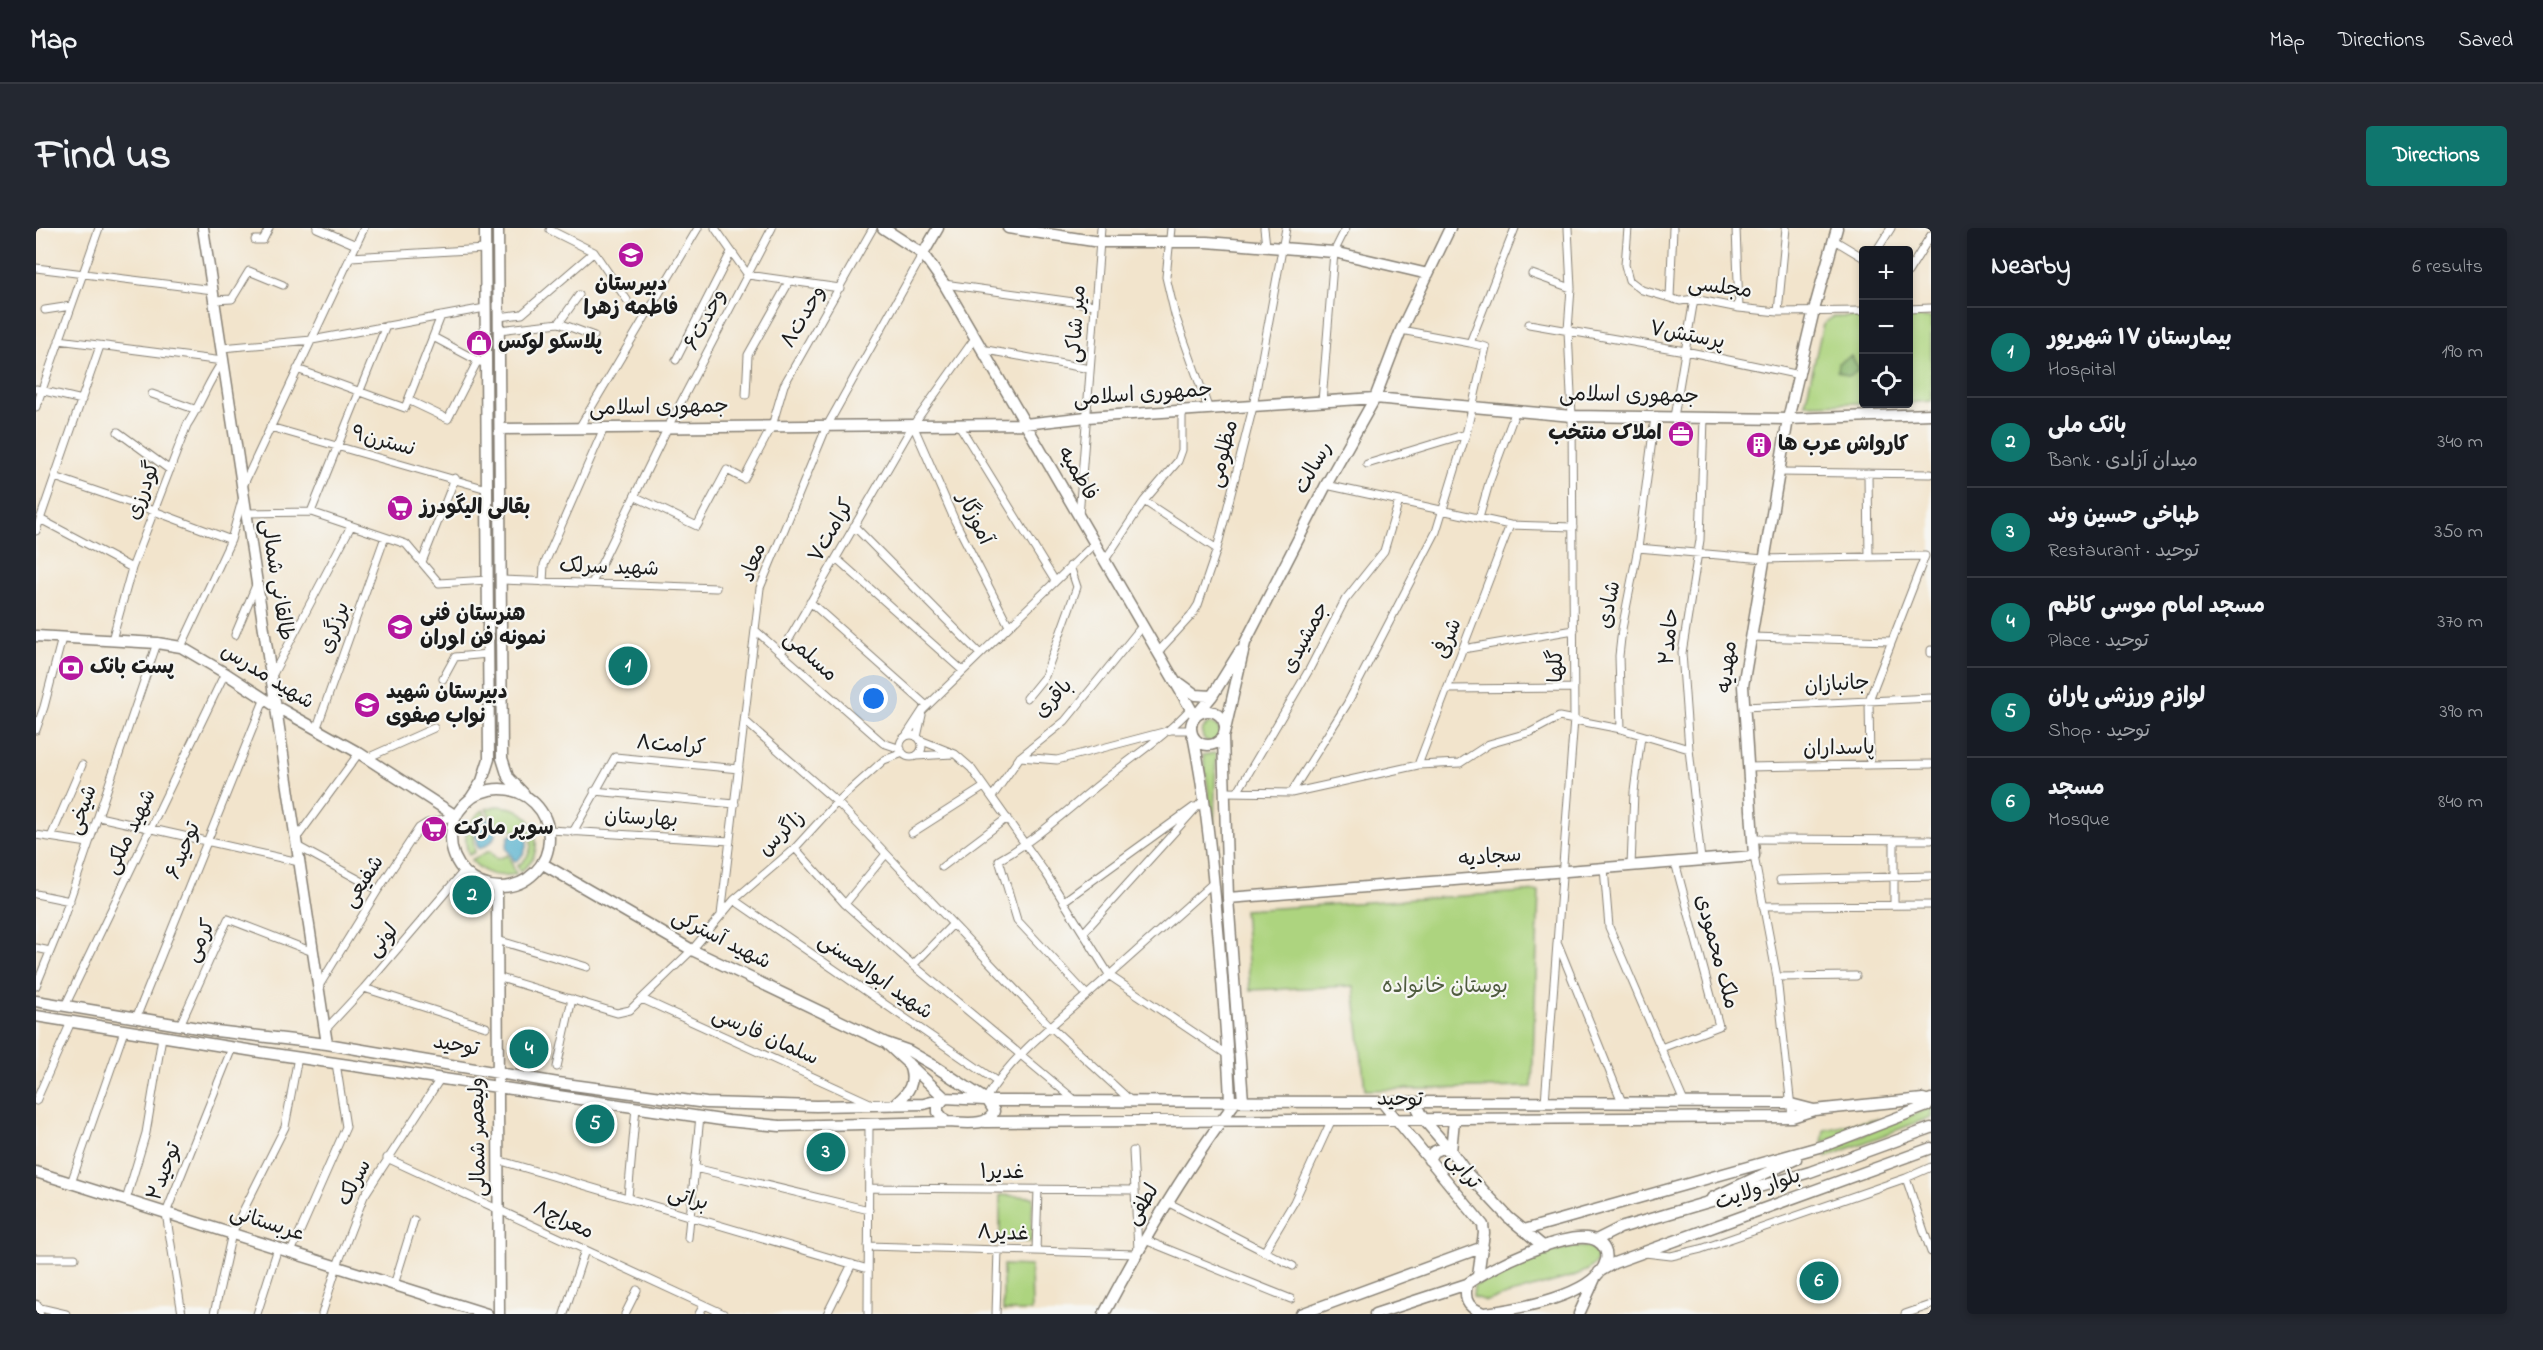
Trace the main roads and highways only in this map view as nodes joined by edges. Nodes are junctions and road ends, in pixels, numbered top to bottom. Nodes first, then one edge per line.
1 (203, 228) edge
2 (485, 228) edge
3 (498, 228) edge
4 (884, 228) edge
5 (1008, 228) edge
6 (1450, 228) edge
7 (1837, 228) edge
8 (937, 229) edge
9 (1042, 231) edge
10 (923, 254) junction
11 (1428, 274) junction
12 (1375, 398) junction
13 (1931, 414) edge
14 (1788, 419) junction
15 (1025, 424) junction
16 (500, 429) junction
17 (36, 636) edge
18 (1245, 643) junction
19 (1169, 670) junction
20 (1212, 696) junction
21 (277, 707) junction
22 (1195, 712) junction
23 (1224, 733) junction
24 (1192, 735) junction
25 (524, 794) junction
26 (471, 798) junction
27 (456, 816) junction
28 (1754, 856) joint
29 (543, 864) junction
30 (497, 888) junction
31 (1228, 898) junction
32 (36, 1001) edge
33 (36, 1016) edge
34 (886, 1043) junction
35 (327, 1044) junction
36 (907, 1060) junction
37 (498, 1073) junction
38 (498, 1087) junction
39 (944, 1099) junction
40 (1930, 1100) edge
41 (987, 1101) junction
42 (1236, 1101) junction
43 (1382, 1102) junction
44 (1414, 1102) junction
45 (743, 1105) junction
46 (894, 1105) junction
47 (1814, 1110) junction
48 (1395, 1119) junction
49 (1222, 1120) junction
50 (1424, 1120) junction
51 (1454, 1120) junction
52 (946, 1122) junction
53 (984, 1122) junction
54 (745, 1123) junction
55 (1931, 1128) edge
56 (1826, 1145) junction
57 (1931, 1148) edge
58 (1451, 1150) junction
59 (1429, 1160) junction
60 (36, 1172) edge
61 (1679, 1213) junction
62 (1524, 1230) junction
63 (1596, 1240) junction
64 (1483, 1247) junction
65 (1544, 1247) junction
66 (1598, 1273) junction
67 (1478, 1276) junction
68 (1467, 1284) junction
69 (36, 1307) edge
70 (1481, 1313) edge
71 (38, 1314) edge
72 (487, 1314) edge
73 (499, 1314) edge
74 (1104, 1314) edge
75 (1301, 1314) edge
76 (1375, 1314) edge
77 (1461, 1314) edge
78 (1579, 1314) edge

1 - 21 main road, طالقانی شمالی
2 - 26 main road
3 - 16 main road
4 - 10 main road
5 - 9 main road
6 - 11 main road, رسالت
7 - 14 main road, مهدیه
8 - 10 main road
9 - 11 main road
10 - 15 main road, فاطمیه
11 - 12 main road, رسالت
12 - 14 main road, جمهوری اسلامی
12 - 15 main road, جمهوری اسلامی
12 - 18 main road, رسالت
13 - 14 main road, جمهوری اسلامی
14 - 28 main road, مهدیه
15 - 16 main road, جمهوری اسلامی
15 - 19 main road, فاطمیه
16 - 25 main road
17 - 21 main road, شهید مدرس
18 - 20 main road
18 - 23 main road, رسالت
19 - 20 main road
19 - 22 main road, فاطمیه
20 - 22 main road
21 - 27 main road, شهید مدرس
21 - 35 main road, طالقانی شمالی
22 - 23 main road
22 - 24 main road
23 - 24 main road
23 - 31 main road, رسالت
24 - 42 main road
25 - 26 main road
25 - 29 main road
26 - 27 main road
27 - 30 main road
28 - 31 main road, سجادیه
29 - 30 main road
29 - 34 main road, شهید آسترکی
30 - 37 main road, ولیعصر شمالی
31 - 42 main road, رسالت
32 - 35 main road, توحید
33 - 38 main road, توحید
34 - 36 main road
34 - 41 main road
35 - 37 main road, توحید
36 - 39 main road
36 - 46 main road
37 - 38 main road, ولیعصر شمالی
37 - 45 main road, توحید
38 - 54 main road, توحید
38 - 73 main road, ولیعصر شمالی
39 - 41 main road, توحید
39 - 46 main road, توحید
39 - 52 main road
40 - 47 main road, توحید
40 - 56 main road
41 - 42 main road, توحید
41 - 53 main road
42 - 43 main road, توحید
42 - 49 main road, لطفی
43 - 44 main road, توحید
43 - 48 main road, ترابی
44 - 47 main road, توحید
44 - 50 main road, ترابی
45 - 46 main road, توحید
45 - 54 main road
47 - 51 main road, توحید
48 - 49 main road, توحید
48 - 50 main road, توحید
48 - 59 main road, ترابی
49 - 53 main road, توحید
49 - 74 main road, لطفی
50 - 51 main road, توحید
50 - 58 main road, ترابی
51 - 58 main road
52 - 53 main road, توحید
52 - 54 main road, توحید
55 - 61 main road, بلوار ولایت
56 - 61 main road
56 - 62 main road
57 - 66 main road, بلوار ولایت
58 - 59 main road
58 - 62 main road, ترابی
59 - 64 main road, ترابی
60 - 72 main road, عربستانی
61 - 63 main road, بلوار ولایت
62 - 65 main road, ترابی
63 - 65 main road
63 - 66 main road
64 - 67 main road, ترابی
64 - 75 main road
65 - 67 main road
66 - 70 main road, بلوار ولایت
66 - 78 main road
67 - 68 main road
68 - 70 main road
68 - 76 main road
69 - 71 main road
70 - 77 main road

